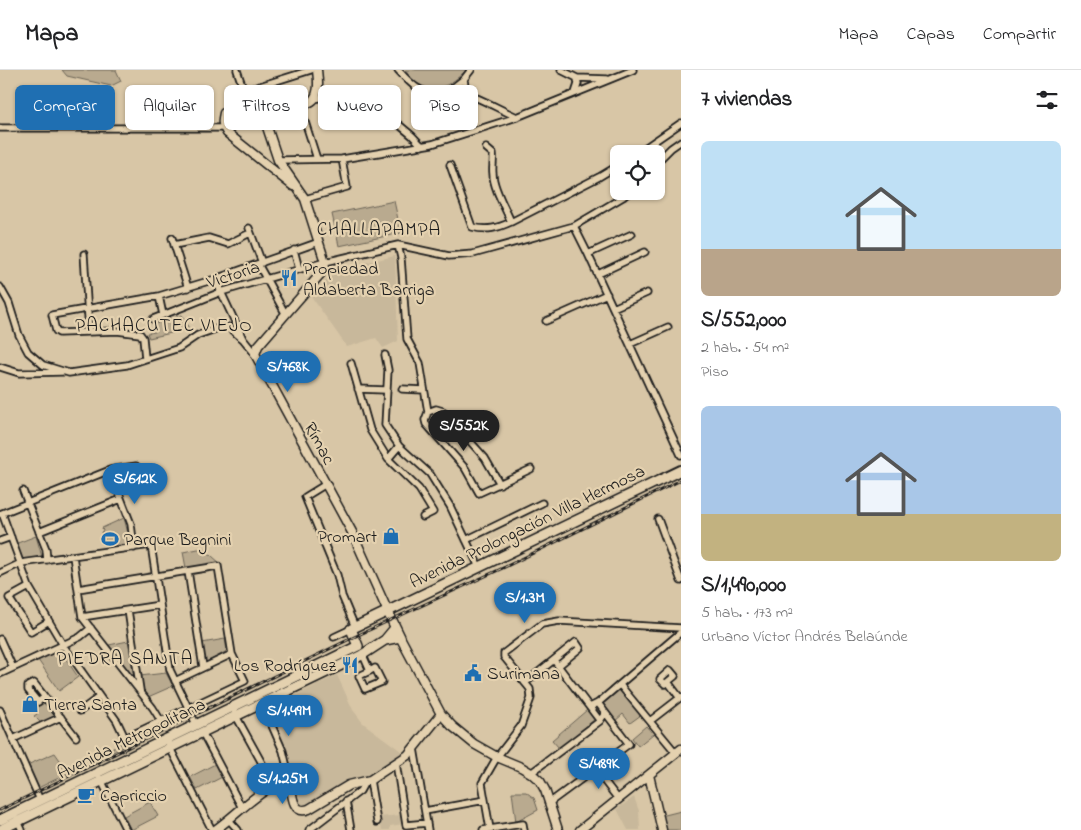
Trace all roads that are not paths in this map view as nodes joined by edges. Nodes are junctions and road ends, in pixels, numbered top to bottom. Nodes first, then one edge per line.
1 (237, 70) edge
2 (314, 70) edge
3 (398, 70) edge
4 (471, 70) edge
5 (561, 70) edge
6 (633, 70) edge
7 (577, 78) junction
8 (464, 79) junction
9 (611, 79) junction
10 (412, 85) edge
11 (456, 85) edge
12 (465, 85) edge
13 (575, 93) junction
14 (314, 99) junction
15 (478, 99) edge
16 (308, 102) edge
17 (224, 116) edge
18 (517, 116) junction
19 (681, 123) edge
20 (0, 128) edge
21 (223, 128) junction
22 (268, 130) edge
23 (307, 130) edge
24 (681, 141) edge
25 (649, 145) edge
26 (422, 146) junction
27 (486, 148) dead end
28 (665, 154) edge
29 (316, 159) junction
30 (342, 159) junction
31 (278, 160) junction
32 (450, 165) dead end
33 (610, 171) edge
34 (303, 196) junction
35 (618, 200) edge
36 (511, 222) junction
37 (574, 226) junction
38 (632, 234) dead end
39 (172, 238) dead end
40 (319, 242) junction
41 (174, 245) junction
42 (398, 245) junction
43 (294, 250) junction
44 (645, 252) dead end
45 (84, 254) dead end
46 (588, 254) junction
47 (325, 262) junction
48 (260, 263) junction
49 (299, 269) junction
50 (598, 274) junction
51 (214, 279) junction
52 (266, 279) junction
53 (0, 287) edge
54 (188, 288) junction
55 (221, 292) junction
56 (647, 293) dead end
57 (607, 294) junction
58 (159, 296) junction
59 (613, 308) junction
60 (87, 309) junction
61 (285, 313) junction
62 (163, 315) junction
63 (152, 319) dead end
64 (546, 321) dead end
65 (668, 326) dead end
66 (89, 332) junction
67 (243, 339) junction
68 (630, 344) junction
69 (255, 354) junction
70 (385, 355) dead end
71 (145, 358) junction
72 (351, 363) dead end
73 (0, 367) edge
74 (66, 372) junction
75 (358, 389) junction
76 (402, 389) dead end
77 (385, 390) junction
78 (424, 390) junction
79 (428, 412) junction
80 (399, 446) junction
81 (681, 455) edge
82 (388, 459) junction
83 (136, 466) dead end
84 (531, 469) dead end
85 (110, 470) junction
86 (681, 470) edge
87 (326, 484) junction
88 (500, 484) junction
89 (23, 492) dead end
90 (122, 499) junction
91 (28, 503) junction
92 (542, 503) dead end
93 (1, 513) edge
94 (423, 517) dead end
95 (658, 518) dead end
96 (39, 532) junction
97 (11, 537) junction
98 (466, 540) junction
99 (0, 541) edge
100 (134, 548) junction
101 (73, 556) junction
102 (47, 560) junction
103 (21, 564) junction
104 (479, 568) junction
105 (679, 568) edge
106 (188, 571) junction
107 (0, 573) edge
108 (156, 576) junction
109 (681, 581) edge
110 (29, 586) junction
111 (78, 588) junction
112 (160, 605) junction
113 (128, 610) junction
114 (388, 612) junction
115 (82, 617) junction
116 (49, 621) junction
117 (91, 628) junction
118 (353, 628) junction
119 (396, 628) junction
120 (681, 628) edge
121 (681, 632) edge
122 (400, 636) junction
123 (334, 637) dead end
124 (0, 639) edge
125 (385, 640) junction
126 (63, 645) junction
127 (358, 646) junction
128 (232, 654) junction
129 (362, 655) junction
130 (554, 660) junction
131 (558, 666) junction
132 (203, 667) junction
133 (13, 668) junction
134 (370, 670) dead end
135 (0, 674) edge
136 (175, 680) junction
137 (668, 682) dead end
138 (525, 683) junction
139 (620, 685) junction
140 (140, 692) junction
141 (45, 697) dead end
142 (100, 697) junction
143 (680, 697) edge
144 (262, 703) junction
145 (598, 704) junction
146 (590, 707) junction
147 (188, 708) junction
148 (0, 710) edge
149 (80, 711) dead end
150 (234, 711) junction
151 (605, 713) junction
152 (441, 714) junction
153 (61, 717) junction
154 (161, 721) junction
155 (600, 721) junction
156 (650, 722) junction
157 (199, 728) junction
158 (76, 737) dead end
159 (13, 740) junction
160 (168, 743) junction
161 (414, 748) junction
162 (678, 751) edge
163 (497, 757) junction
164 (396, 763) junction
165 (595, 769) junction
166 (531, 772) junction
167 (650, 775) junction
168 (100, 777) junction
169 (290, 779) junction
170 (368, 781) junction
171 (274, 785) junction
172 (618, 799) junction
173 (40, 800) junction
174 (485, 800) junction
175 (346, 801) junction
176 (549, 803) junction
177 (242, 808) junction
178 (425, 811) junction
179 (0, 820) edge
180 (229, 820) junction
181 (18, 821) edge
182 (377, 822) dead end
183 (426, 823) junction
184 (0, 830) edge
185 (126, 830) edge
186 (214, 830) edge
187 (238, 830) edge
188 (309, 830) edge
189 (351, 830) edge
190 (428, 830) edge
191 (486, 830) edge
192 (524, 830) edge
193 (558, 830) edge
194 (580, 830) edge
195 (662, 830) edge

1 - 2 street
2 - 14 street
3 - 10 street
4 - 8 street
5 - 7 street
6 - 9 street
7 - 9 street
7 - 13 street
8 - 11 street
8 - 12 street
9 - 13 street
13 - 18 street
14 - 16 street
14 - 26 street
15 - 18 street
17 - 21 street
18 - 26 street
19 - 25 street
20 - 21 street
21 - 34 street
22 - 31 street
23 - 29 street
24 - 28 street
26 - 30 street
27 - 36 street
29 - 30 street
29 - 31 street
30 - 34 street
31 - 34 street
32 - 36 street
33 - 36 street
34 - 40 street
35 - 37 street
37 - 42 street
37 - 46 street
38 - 46 street
39 - 41 street
40 - 43 street
40 - 47 street
41 - 48 street
41 - 54 street
42 - 47 street, Victoria
42 - 78 street
43 - 48 street
43 - 49 street
44 - 50 street
45 - 60 street
46 - 50 street
47 - 49 street, Victoria
47 - 61 street
48 - 51 street
48 - 52 street
49 - 52 street, Victoria
50 - 57 street
51 - 54 street
51 - 55 street
52 - 55 street, Victoria
52 - 61 street
53 - 74 street
54 - 58 street
55 - 62 street, Victoria
55 - 67 street
56 - 59 street
57 - 59 street
57 - 64 street
58 - 60 street
58 - 62 street
59 - 68 street
60 - 66 street
60 - 66 street
61 - 69 street
62 - 63 street, Victoria
65 - 68 street
66 - 71 street
67 - 69 street
67 - 71 street
68 - 81 street
69 - 87 street, Rímac
70 - 77 street
71 - 74 street
72 - 75 street
73 - 74 street
75 - 77 street
75 - 82 street
76 - 78 street
77 - 80 street
78 - 79 street
79 - 88 street
79 - 88 street
80 - 82 street
80 - 98 street
82 - 94 street
83 - 85 street
84 - 88 street
85 - 90 street
85 - 91 street
86 - 104 main road, Avenida Prolongación Villa Hermosa
87 - 114 street, Rímac
87 - 118 street
89 - 91 street
90 - 96 street
90 - 100 street
91 - 93 street
91 - 96 street
92 - 98 street
93 - 97 street
95 - 105 street
96 - 102 street
97 - 99 street
97 - 103 street
98 - 104 street
100 - 101 street
100 - 108 street
101 - 102 street
101 - 111 street
102 - 103 street
103 - 107 street
103 - 110 street
104 - 114 main road, Avenida Prolongación Villa Hermosa
105 - 109 street
106 - 108 street
106 - 128 street
106 - 132 street
108 - 111 street
108 - 112 street
110 - 116 street
110 - 116 street
111 - 115 street
112 - 113 street
112 - 136 street
113 - 115 street
113 - 140 street
114 - 118 main road
114 - 119 main road
115 - 117 street
116 - 126 street
117 - 126 street
117 - 140 street
118 - 123 street
118 - 127 main road
119 - 122 main road
119 - 125 main road, Avenida Metropolitana
120 - 138 street
121 - 139 street
122 - 125 main road, Avenida Metropolitana
122 - 152 street
124 - 133 street
125 - 129 main road, Avenida Metropolitana
126 - 133 street
126 - 142 street
127 - 129 street
127 - 150 main road, Avenida Metropolitana
128 - 132 street
128 - 147 street
129 - 134 street
129 - 144 main road, Avenida Metropolitana
130 - 131 street
130 - 131 street
130 - 138 street
131 - 146 street
132 - 136 street
133 - 135 street
136 - 147 street
137 - 143 street
138 - 163 street
139 - 145 street
139 - 156 street
140 - 154 street
141 - 153 street
142 - 149 street
142 - 154 street
143 - 156 street
144 - 150 main road, Avenida Metropolitana
144 - 169 street
145 - 146 street
145 - 151 street
146 - 155 street
147 - 154 street
147 - 157 street
148 - 159 street
150 - 157 main road, Avenida Metropolitana
150 - 171 street
151 - 155 street
151 - 165 street
152 - 161 street
152 - 163 street
153 - 158 street
153 - 159 street
155 - 166 street
156 - 162 street
157 - 160 main road, Avenida Metropolitana
157 - 177 street
159 - 173 street
160 - 168 main road, Avenida Metropolitana
160 - 186 street
161 - 164 street
161 - 178 street
162 - 167 street
163 - 166 street
163 - 174 street
164 - 170 street
164 - 183 street
165 - 172 street
165 - 176 street
166 - 176 street
167 - 172 street
167 - 195 street
168 - 173 main road, Avenida Metropolitana
168 - 181 main road, Avenida Metropolitana
168 - 185 street
169 - 170 street
169 - 171 street
170 - 175 street
170 - 182 street
171 - 177 street
172 - 194 street
173 - 181 main road, Avenida Metropolitana
174 - 178 street
174 - 191 street
175 - 188 street
175 - 189 street
176 - 193 street
177 - 180 street
178 - 183 street
179 - 181 main road, Avenida Metropolitana
180 - 186 street
180 - 187 street
181 - 184 main road, Avenida Metropolitana
183 - 190 street
191 - 192 street

